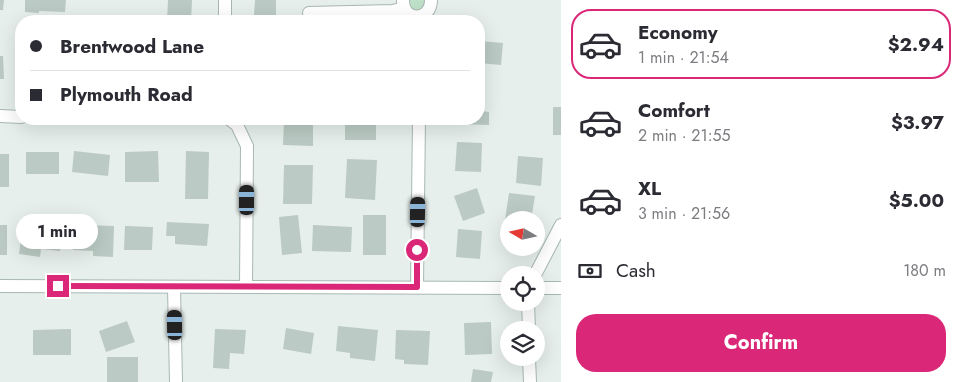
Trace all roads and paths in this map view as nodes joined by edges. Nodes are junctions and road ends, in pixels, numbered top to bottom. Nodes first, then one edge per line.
1 (225, 0) edge
2 (431, 0) edge
3 (403, 4) edge
4 (309, 13) dead end
5 (225, 15) edge
6 (409, 15) edge
7 (424, 15) edge
8 (0, 116) edge
9 (15, 116) edge
10 (237, 125) edge
11 (419, 125) edge
12 (561, 225) edge
13 (540, 266) edge
14 (0, 286) edge
15 (174, 287) junction
16 (246, 287) junction
17 (417, 287) junction
18 (500, 288) edge
19 (545, 288) edge
20 (561, 288) edge
21 (529, 366) edge
22 (176, 382) edge
23 (530, 382) edge

1 - 5 street
2 - 7 street
3 - 4 street
3 - 6 street
8 - 9 street
10 - 16 street
11 - 17 street
12 - 13 street
14 - 15 street
15 - 16 street
15 - 22 street
16 - 17 street
17 - 18 street
19 - 20 street
21 - 23 street

